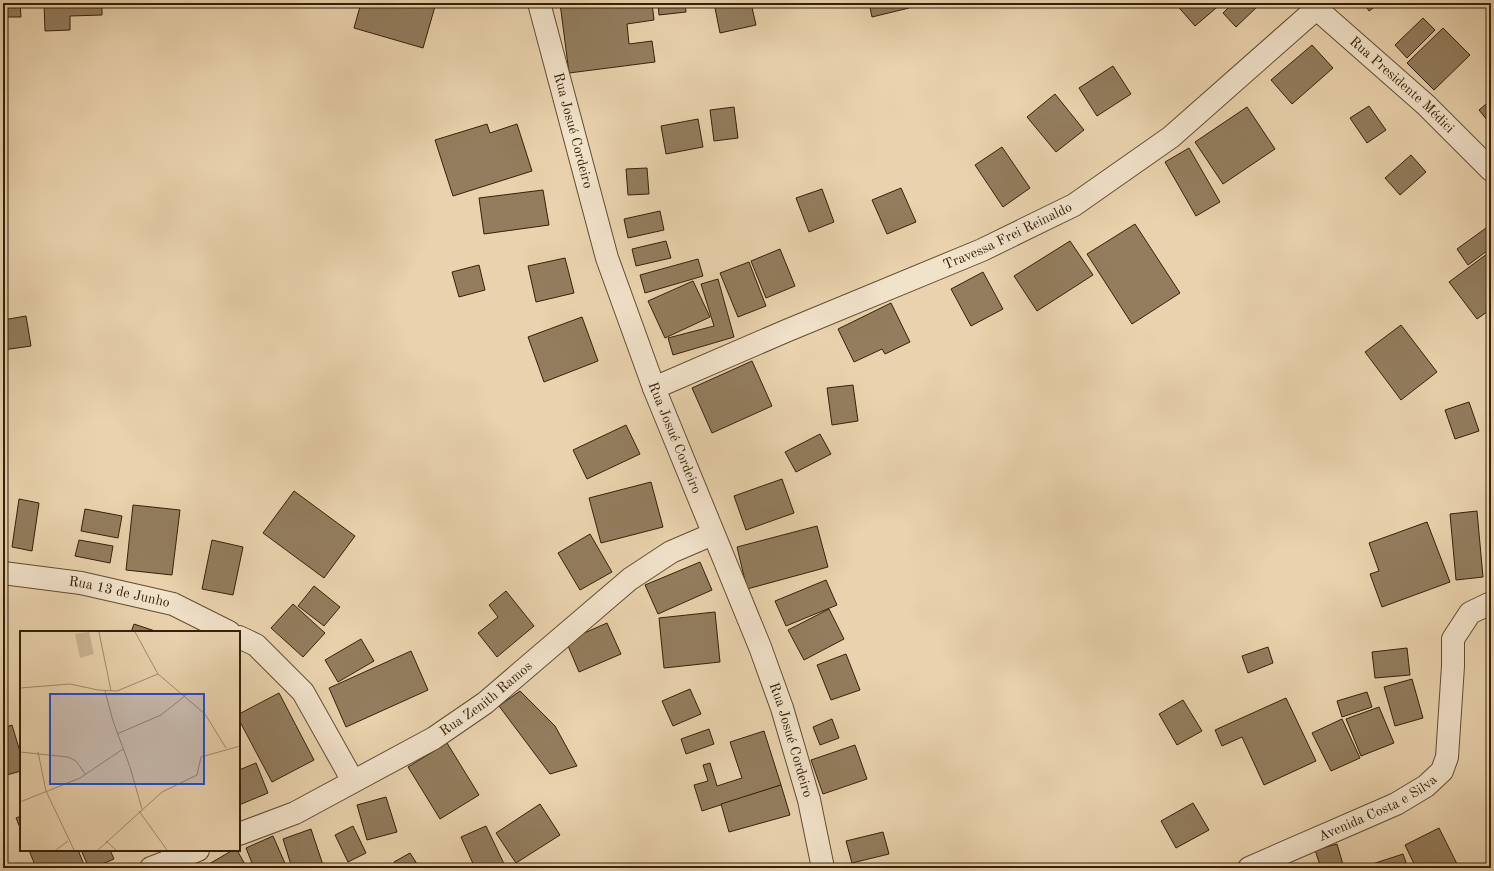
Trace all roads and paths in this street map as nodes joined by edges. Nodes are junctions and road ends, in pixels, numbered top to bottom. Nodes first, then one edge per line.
1 (539, 3) edge
2 (1313, 6) edge
3 (1491, 170) edge
4 (654, 388) junction
5 (713, 534) junction
6 (3, 573) edge
7 (1491, 603) edge
8 (227, 631) edge
9 (240, 637) edge
10 (353, 781) junction
11 (240, 834) edge
12 (195, 851) edge
13 (152, 868) edge
14 (823, 868) edge
15 (1249, 868) edge

1 - 4 street, Rua Josué Cordeiro
2 - 3 street, Rua Presidente Médici
2 - 4 street, Travessa Frei Reinaldo
4 - 5 street, Rua Josué Cordeiro
5 - 10 street, Rua Zenith Ramos
5 - 14 street, Rua Josué Cordeiro
6 - 8 street, Rua 13 de Junho
7 - 15 street, Avenida Costa e Silva
9 - 10 street
10 - 11 street, Rua Zenith Ramos
12 - 13 street

